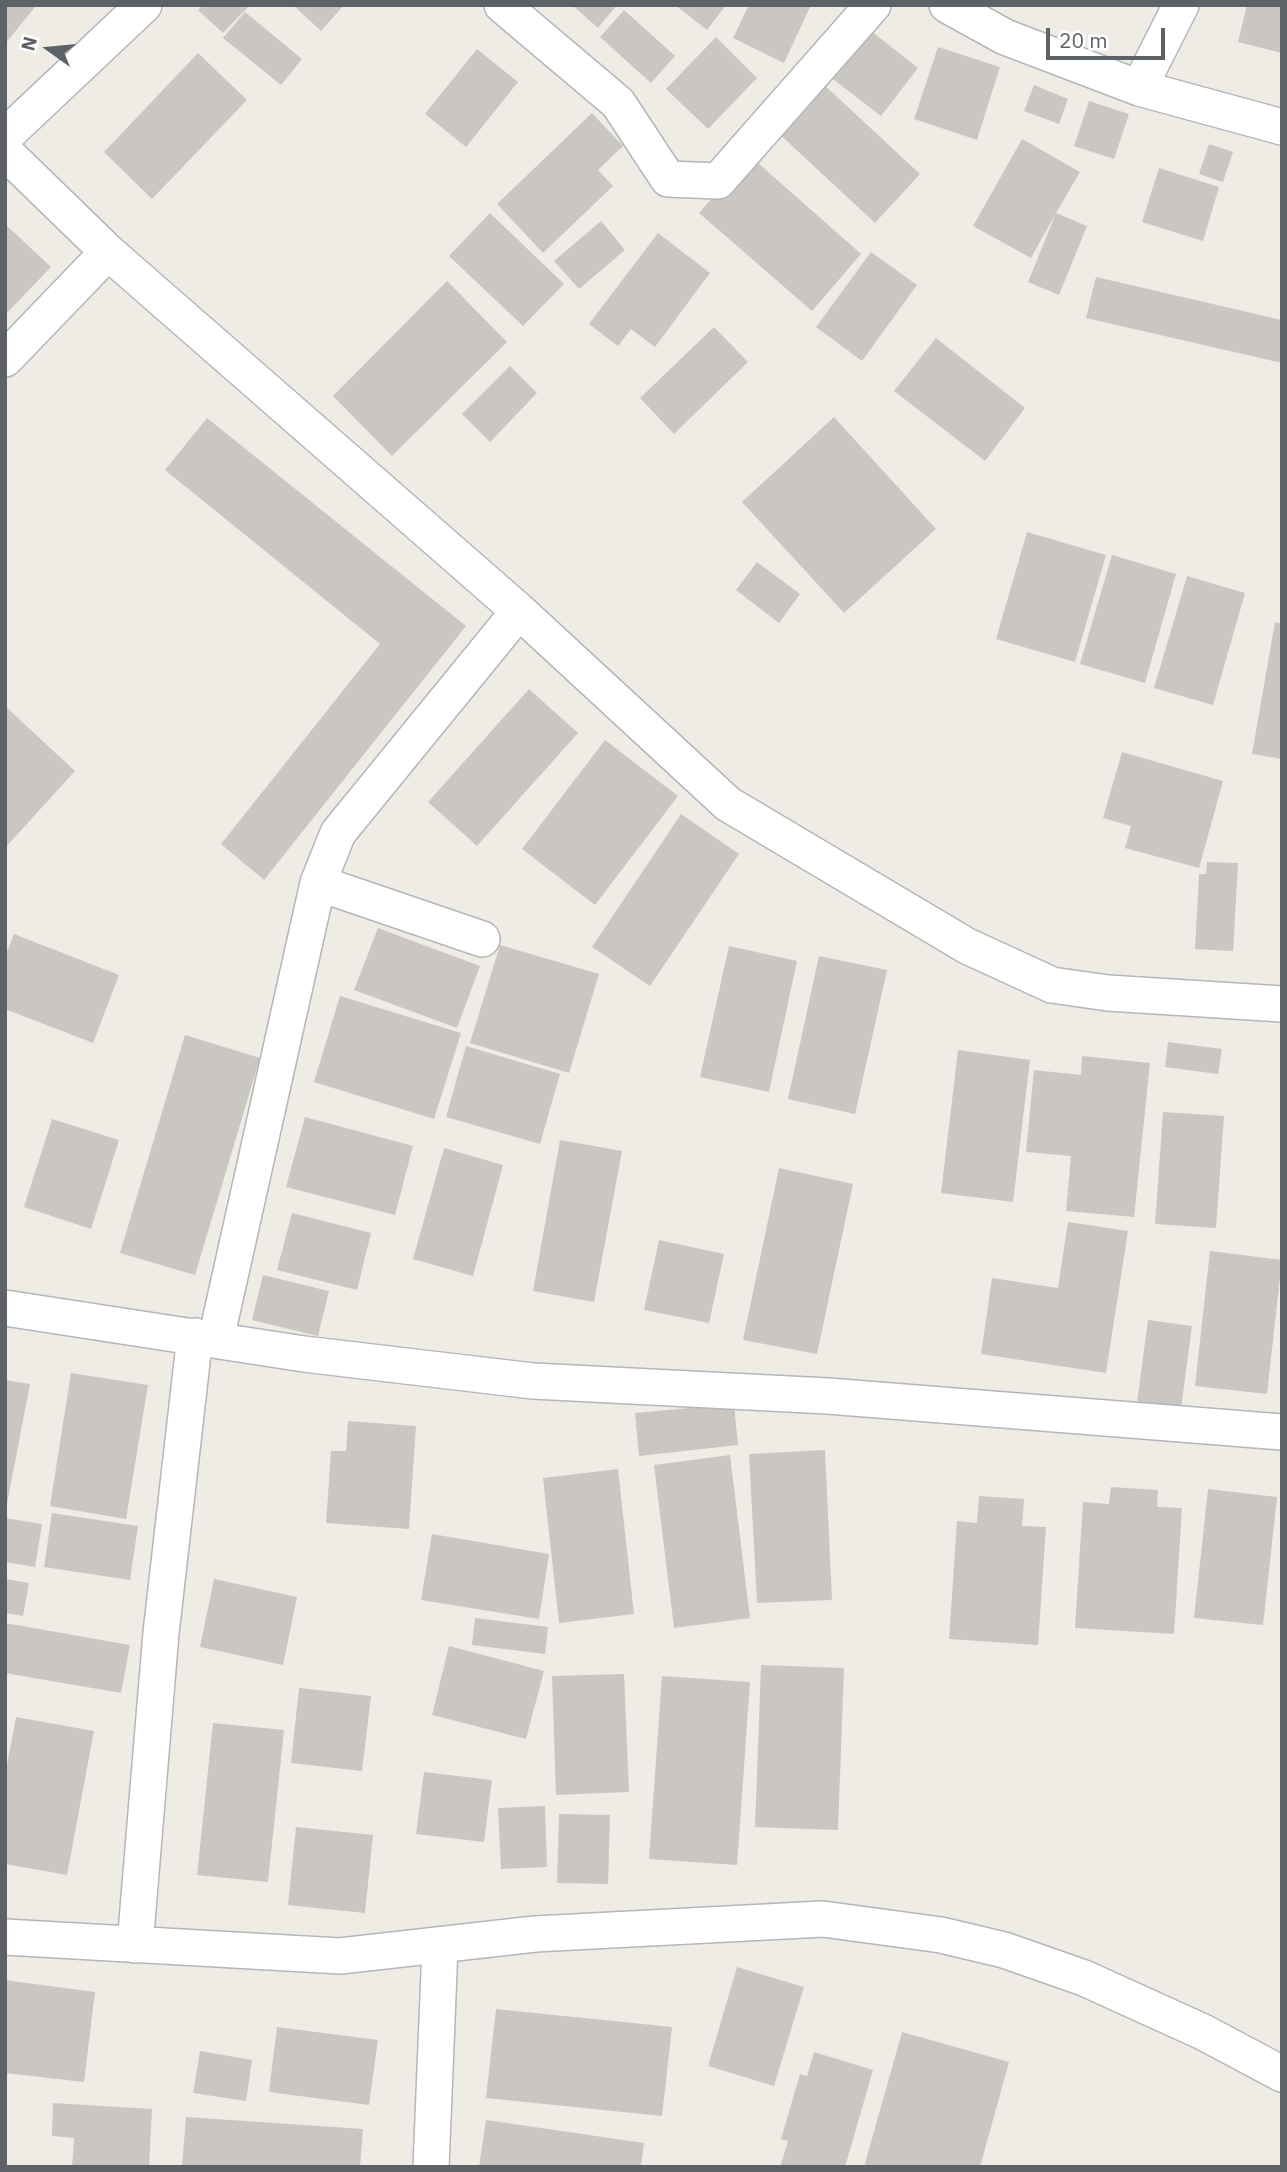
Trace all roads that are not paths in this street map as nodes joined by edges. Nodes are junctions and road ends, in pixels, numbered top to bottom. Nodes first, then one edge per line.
1 (144, 5) edge
2 (502, 5) edge
3 (873, 5) edge
4 (947, 5) edge
5 (1181, 5) edge
6 (1139, 88) junction
7 (1282, 127) edge
8 (5, 135) edge
9 (5, 152) edge
10 (107, 252) junction
11 (5, 359) edge
12 (519, 611) junction
13 (318, 883) junction
14 (482, 939) dead end
15 (1282, 1004) edge
16 (5, 1308) edge
17 (206, 1338) junction
18 (1282, 1432) edge
19 (5, 1937) edge
20 (135, 1945) junction
21 (440, 1947) junction
22 (1282, 2074) edge
23 (431, 2167) edge

1 - 8 street
2 - 3 street
4 - 6 street
5 - 6 street
6 - 7 street
9 - 10 street
10 - 11 street
10 - 12 street
12 - 13 street
12 - 15 street
13 - 14 street
13 - 17 street
16 - 17 street
17 - 18 street
17 - 20 street
19 - 20 street
20 - 21 street
21 - 22 street
21 - 23 street

